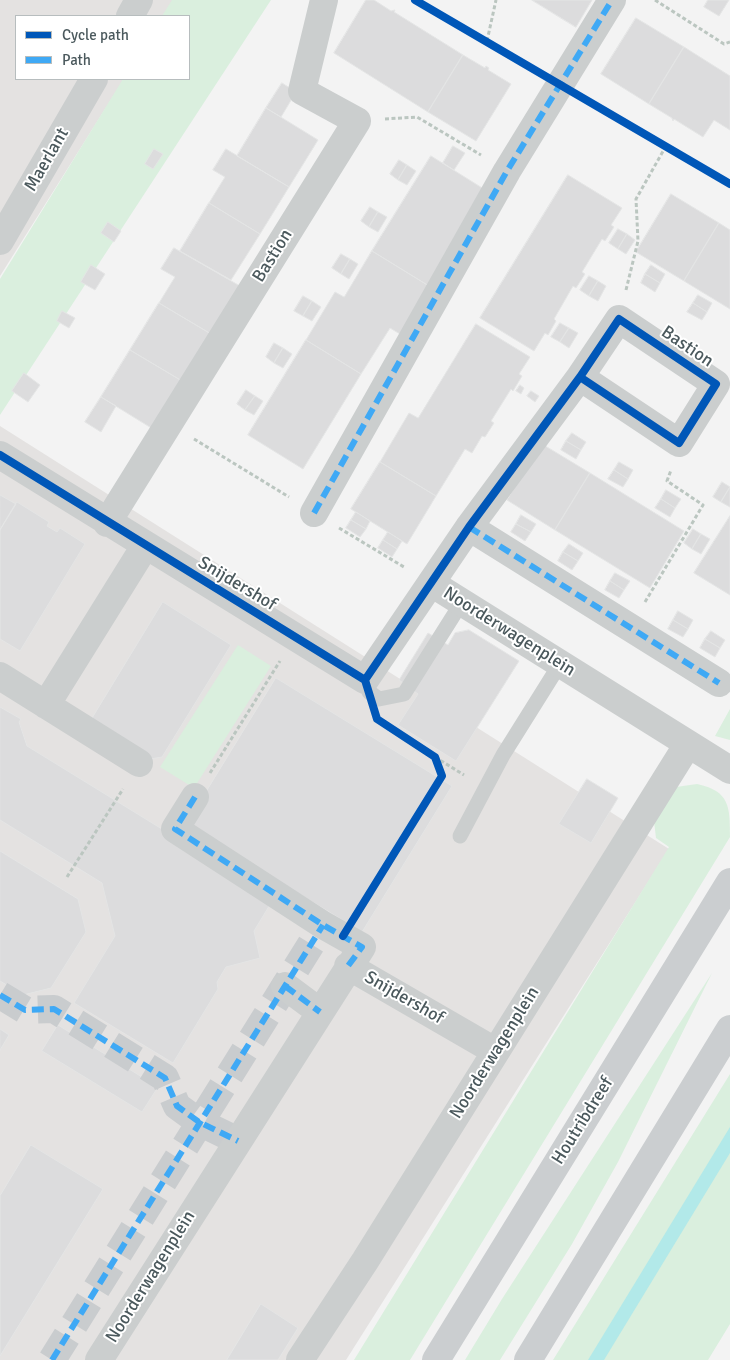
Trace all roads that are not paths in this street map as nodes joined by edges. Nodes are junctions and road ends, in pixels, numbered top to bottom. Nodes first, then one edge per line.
1 (139, 0) edge
2 (324, 0) edge
3 (612, 0) edge
4 (131, 15) edge
5 (93, 80) edge
6 (0, 241) edge
7 (580, 377) junction
8 (0, 455) edge
9 (314, 513) dead end
10 (107, 522) junction
11 (469, 527) junction
12 (145, 546) junction
13 (430, 583) junction
14 (462, 602) junction
15 (560, 664) junction
16 (0, 676) edge
17 (719, 683) dead end
18 (367, 686) junction
19 (46, 705) junction
20 (688, 744) junction
21 (139, 763) road end
22 (730, 770) edge
23 (195, 797) road end
24 (460, 836) dead end
25 (730, 882) edge
26 (348, 966) junction
27 (285, 986) dead end
28 (320, 1012) junction
29 (730, 1029) edge
30 (496, 1051) junction
31 (99, 1360) edge
32 (300, 1360) edge
33 (436, 1360) edge
34 (528, 1360) edge

1 - 4 street
2 - 10 street, Bastion
3 - 9 street
5 - 6 street, Maerlant
7 - 7 street, Bastion
7 - 11 street
8 - 10 street, Snijdershof
10 - 12 street, Snijdershof
11 - 13 street
11 - 17 street
12 - 18 street, Snijdershof
12 - 19 street
13 - 14 street, Noorderwagenplein
13 - 18 street, Noorderwagenplein
14 - 15 street, Noorderwagenplein
14 - 18 lane
15 - 20 street, Noorderwagenplein
15 - 24 lane
16 - 19 street
19 - 21 street
20 - 22 street, Noorderwagenplein
20 - 30 street, Noorderwagenplein
23 - 26 street, Snijdershof
25 - 33 main road, Houtribdreef
26 - 28 street, Noorderwagenplein
26 - 30 street, Snijdershof
27 - 28 street
28 - 31 street, Noorderwagenplein
29 - 34 main road
30 - 32 street, Noorderwagenplein

